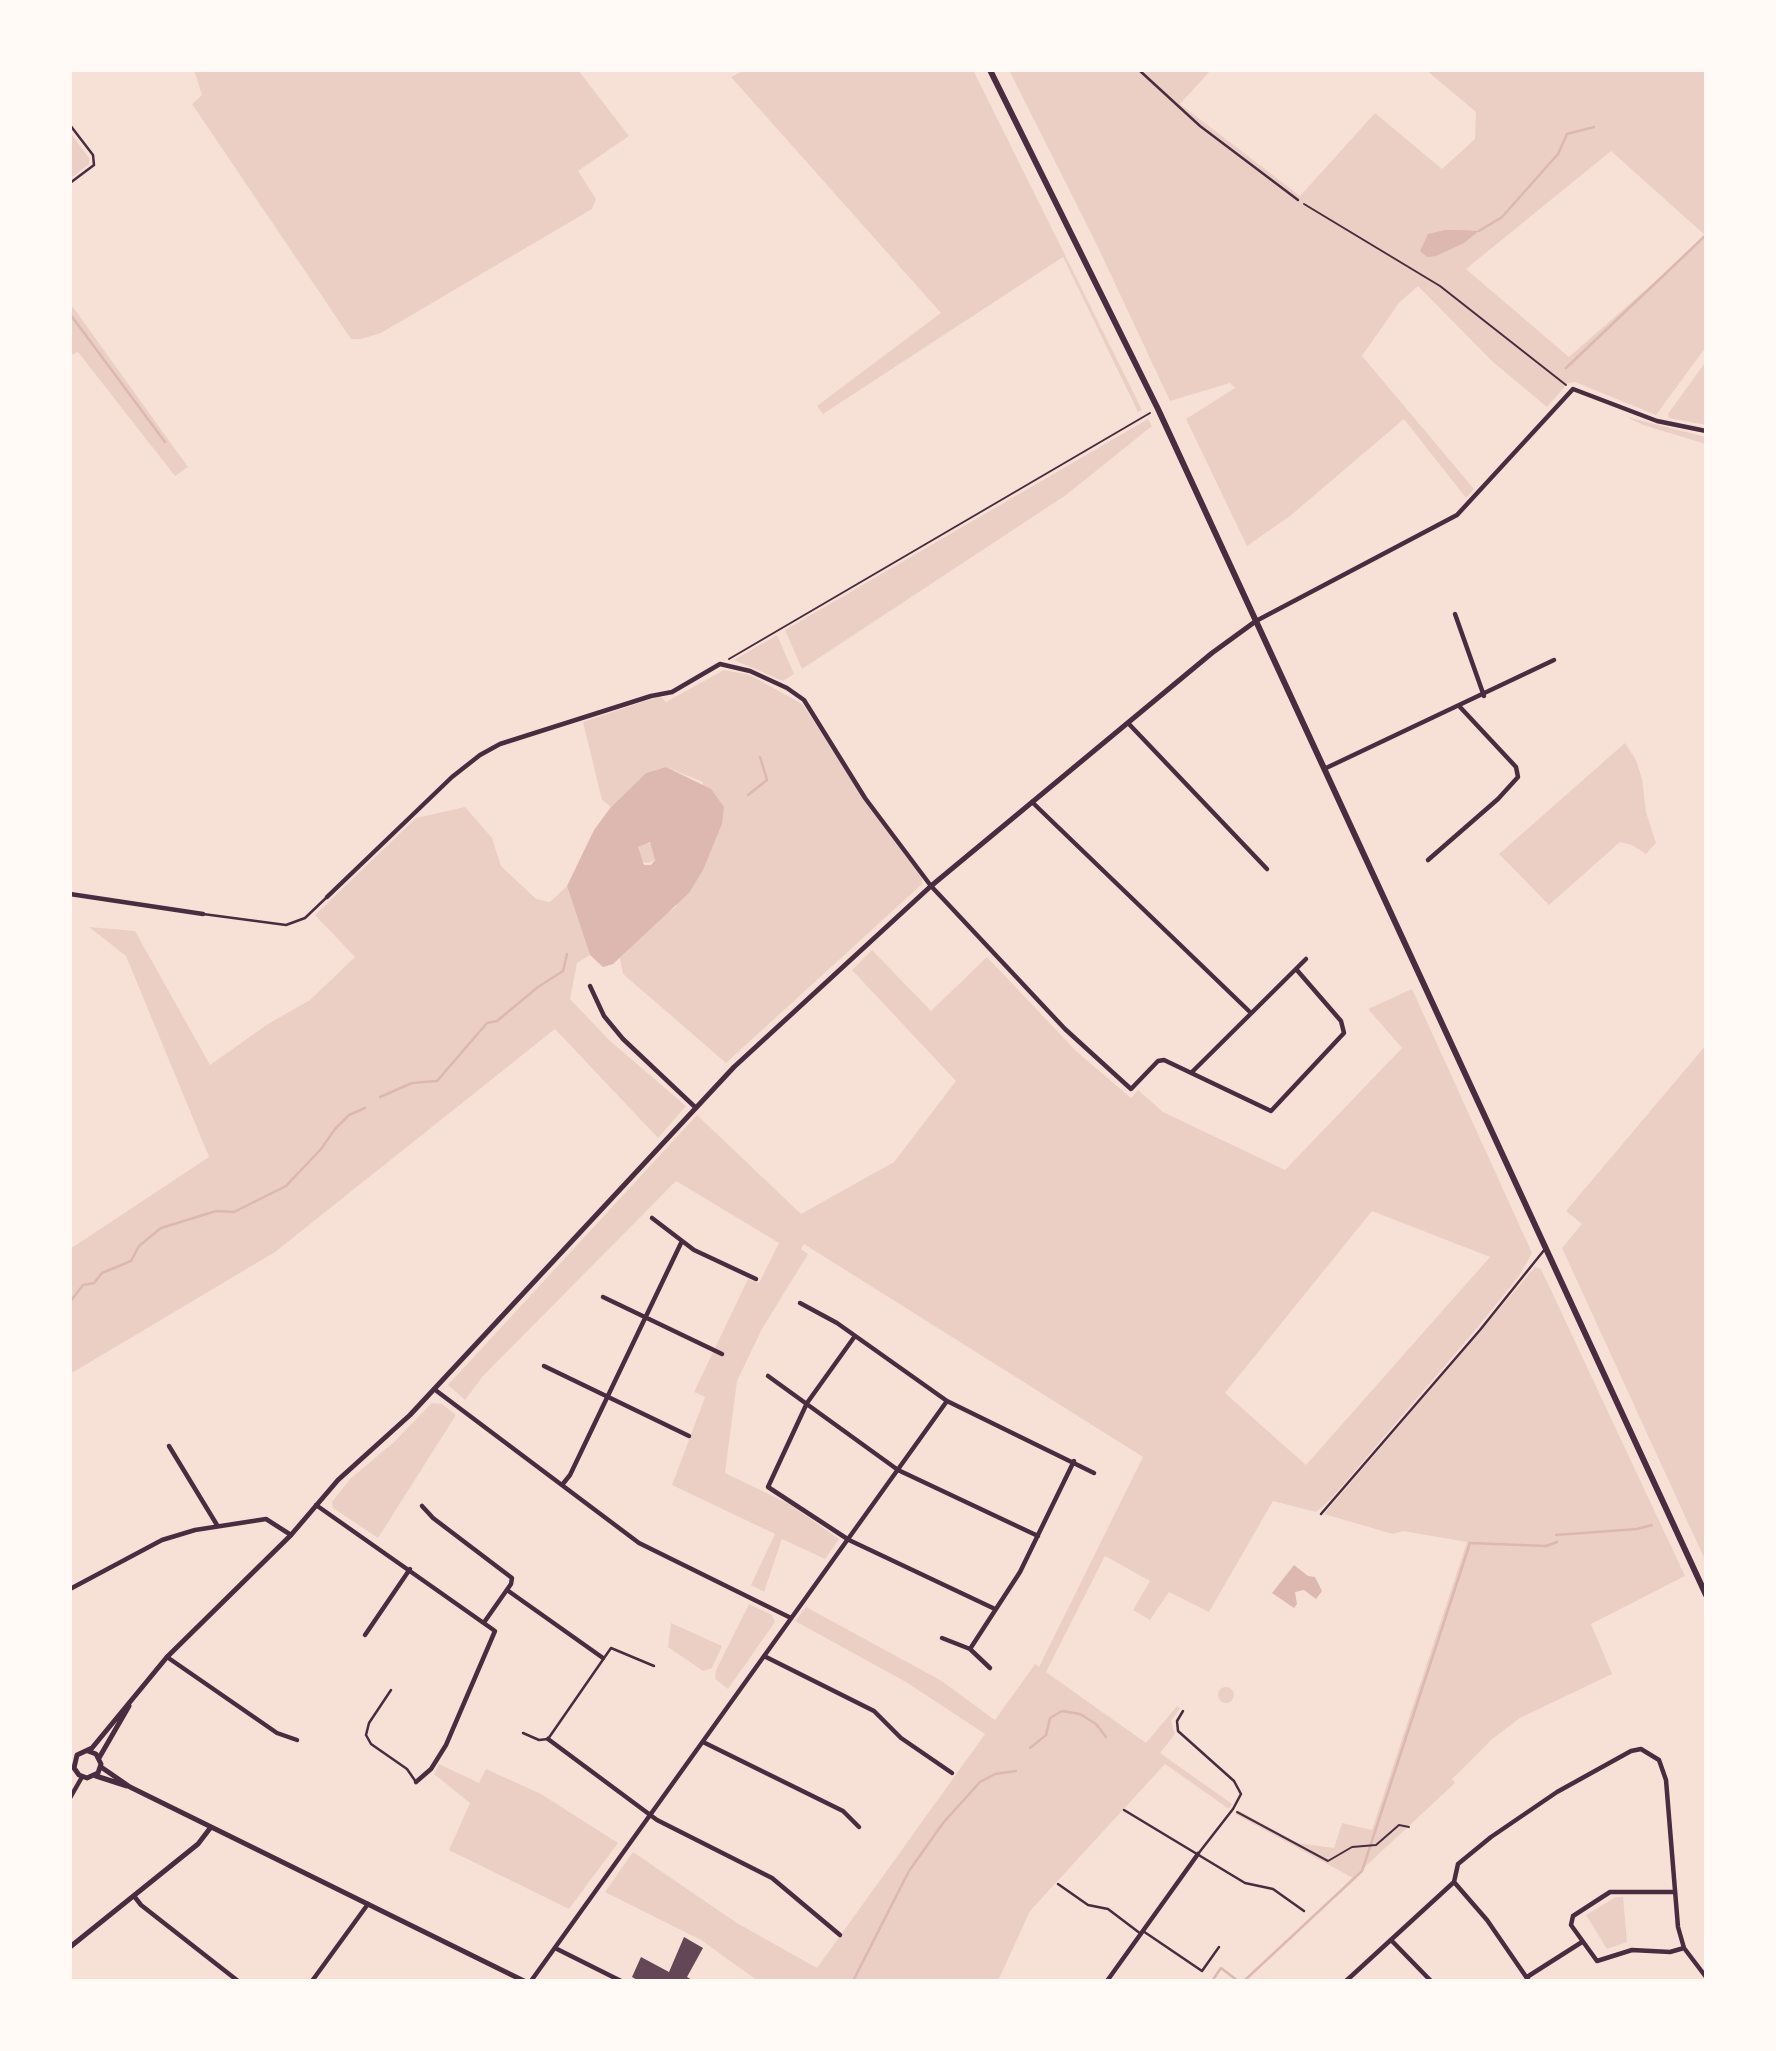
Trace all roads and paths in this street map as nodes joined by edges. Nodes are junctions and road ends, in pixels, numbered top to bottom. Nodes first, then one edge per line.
1 (990, 70) edge
2 (1139, 70) edge
3 (70, 125) edge
4 (70, 183) edge
5 (1298, 200) joint
6 (1573, 389) junction
7 (1158, 409) junction
8 (1706, 431) edge
9 (1455, 614) dead end
10 (1256, 621) junction
11 (1554, 660) dead end
12 (720, 664) junction
13 (1484, 696) junction
14 (1460, 707) junction
15 (1128, 723) junction
16 (1324, 769) junction
17 (1032, 802) junction
18 (1428, 860) dead end
19 (1267, 869) dead end
20 (931, 886) junction
21 (70, 894) edge
22 (327, 897) joint
23 (203, 914) joint
24 (1306, 959) dead end
25 (1296, 969) junction
26 (590, 986) dead end
27 (1251, 1013) junction
28 (1192, 1072) junction
29 (695, 1107) junction
30 (652, 1218) dead end
31 (682, 1241) junction
32 (1545, 1249) junction
33 (756, 1279) dead end
34 (603, 1297) dead end
35 (800, 1304) dead end
36 (644, 1318) junction
37 (855, 1336) junction
38 (722, 1354) dead end
39 (544, 1366) dead end
40 (768, 1376) dead end
41 (434, 1390) junction
42 (607, 1396) junction
43 (947, 1401) junction
44 (807, 1403) junction
45 (690, 1436) dead end
46 (169, 1446) dead end
47 (1074, 1461) junction
48 (898, 1470) junction
49 (1094, 1473) dead end
50 (562, 1485) junction
51 (316, 1505) junction
52 (422, 1506) dead end
53 (1321, 1514) dead end
54 (217, 1525) junction
55 (291, 1535) junction
56 (1038, 1536) junction
57 (849, 1540) junction
58 (410, 1569) junction
59 (70, 1589) edge
60 (507, 1590) junction
61 (1706, 1595) edge
62 (995, 1609) junction
63 (792, 1618) junction
64 (485, 1621) junction
65 (365, 1635) dead end
66 (942, 1638) dead end
67 (970, 1649) junction
68 (764, 1656) junction
69 (167, 1657) junction
70 (603, 1658) junction
71 (653, 1666) dead end
72 (990, 1668) dead end
73 (391, 1690) dead end
74 (130, 1703) junction
75 (1183, 1711) dead end
76 (523, 1733) dead end
77 (548, 1738) junction
78 (297, 1740) dead end
79 (703, 1742) junction
80 (88, 1751) junction
81 (70, 1753) edge
82 (77, 1755) junction
83 (99, 1758) junction
84 (72, 1763) edge
85 (101, 1767) junction
86 (952, 1773) dead end
87 (96, 1776) junction
88 (82, 1777) junction
89 (416, 1782) joint
90 (130, 1787) junction
91 (70, 1798) edge
92 (1233, 1809) junction
93 (1124, 1810) dead end
94 (651, 1814) junction
95 (211, 1827) junction
96 (859, 1827) dead end
97 (1409, 1827) dead end
98 (1198, 1854) junction
99 (1454, 1882) junction
100 (1058, 1884) dead end
101 (1675, 1892) junction
102 (134, 1896) junction
103 (368, 1904) junction
104 (1304, 1911) dead end
105 (1142, 1933) junction
106 (841, 1935) dead end
107 (1391, 1940) junction
108 (1582, 1942) junction
109 (70, 1947) edge
110 (1219, 1947) dead end
111 (555, 1948) junction
112 (1684, 1948) junction
113 (1706, 1976) edge
114 (1528, 1979) edge
115 (238, 1981) edge
116 (312, 1981) edge
117 (524, 1981) edge
118 (531, 1981) edge
119 (621, 1981) edge
120 (1107, 1981) edge
121 (1346, 1981) edge
122 (1431, 1981) edge

1 - 7 main road
2 - 5 lane
3 - 4 lane
5 - 6 path
6 - 8 street
6 - 10 street
7 - 10 main road
7 - 12 path
9 - 13 street
10 - 15 street
10 - 16 main road
11 - 13 street
12 - 20 street
12 - 22 street
13 - 14 street
14 - 16 street
14 - 18 street
15 - 17 street
15 - 19 street
16 - 32 main road
17 - 20 street
17 - 27 street
20 - 28 street
20 - 29 street
21 - 23 street
22 - 23 lane
24 - 25 street
25 - 27 street
25 - 28 street
26 - 29 street
27 - 28 street
29 - 41 street
30 - 31 street
31 - 33 street
31 - 36 street
32 - 53 lane
32 - 61 main road
34 - 36 street
35 - 37 street
36 - 38 street
36 - 42 street
37 - 43 street
37 - 44 street
39 - 42 street
40 - 44 street
41 - 50 street
41 - 51 street
42 - 45 street
42 - 50 street
43 - 47 street
43 - 48 street
44 - 48 street
44 - 57 street
46 - 54 street
47 - 49 street
47 - 56 street
48 - 56 street
48 - 57 street
50 - 63 street
51 - 55 street
51 - 58 street
52 - 60 street
54 - 55 street
54 - 59 street
55 - 69 street
56 - 62 street
57 - 62 street
57 - 63 street
58 - 64 street
58 - 65 street
60 - 64 street
60 - 70 street
62 - 67 street
63 - 68 street
64 - 89 street
66 - 67 street
67 - 72 street
68 - 79 street
68 - 86 street
69 - 74 street
69 - 78 street
70 - 71 lane
70 - 77 lane
73 - 89 lane
74 - 80 street
74 - 83 street
75 - 92 lane
76 - 77 lane
77 - 94 street
79 - 94 street
79 - 96 street
80 - 82 street
80 - 83 street
81 - 82 street
82 - 84 street
83 - 85 street
84 - 88 street
85 - 87 street
85 - 90 street
87 - 88 street
87 - 90 street
88 - 91 street
90 - 95 street
92 - 97 path
92 - 98 lane
93 - 98 lane
94 - 106 street
94 - 111 street
95 - 102 street
95 - 103 street
98 - 104 lane
98 - 105 street
99 - 101 street
99 - 107 street
99 - 114 street
100 - 105 lane
101 - 108 street
101 - 112 street
102 - 109 street
102 - 115 street
103 - 116 street
103 - 117 street
105 - 110 lane
105 - 120 street
107 - 121 street
107 - 122 street
108 - 112 street
108 - 114 street
111 - 118 street
111 - 119 street
112 - 113 street

